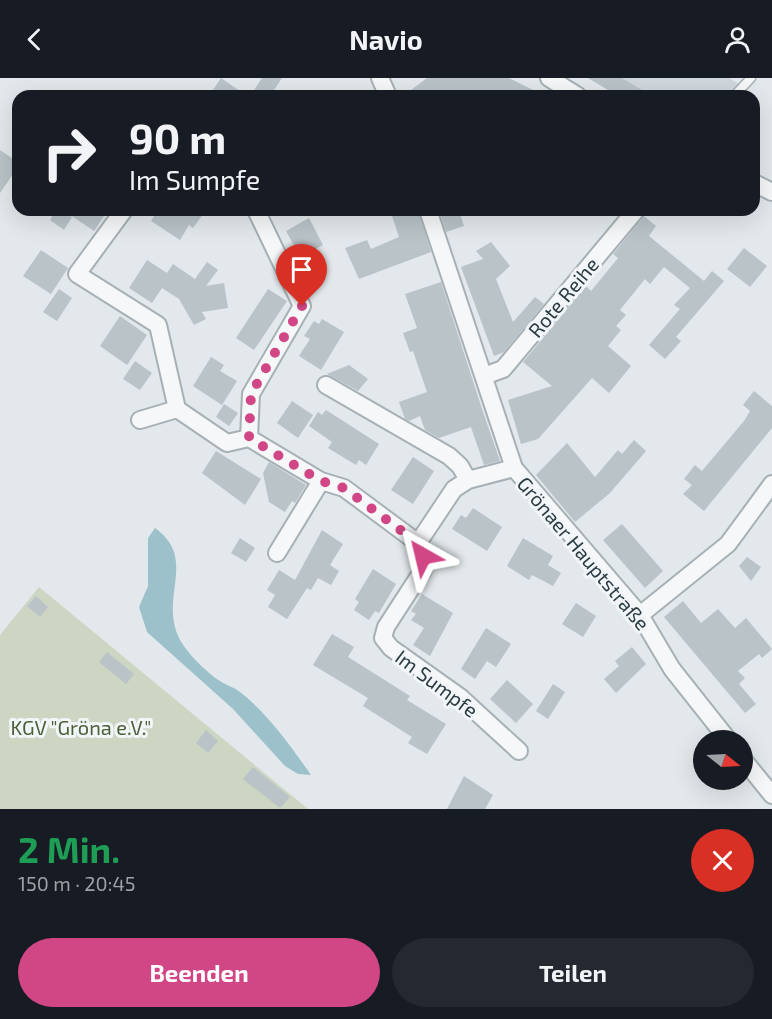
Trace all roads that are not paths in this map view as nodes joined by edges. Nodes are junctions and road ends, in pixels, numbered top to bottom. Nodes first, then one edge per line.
1 (549, 78) edge
2 (751, 78) edge
3 (568, 90) edge
4 (740, 90) edge
5 (120, 216) edge
6 (259, 216) edge
7 (430, 216) edge
8 (631, 216) edge
9 (484, 376) junction
10 (326, 385) dead end
11 (177, 409) junction
12 (140, 420) dead end
13 (249, 438) junction
14 (514, 468) junction
15 (468, 480) junction
16 (321, 481) junction
17 (772, 484) edge
18 (418, 543) junction
19 (277, 553) dead end
20 (639, 615) junction
21 (720, 730) edge
22 (519, 751) dead end
23 (753, 772) edge
24 (772, 795) edge

1 - 3 street
2 - 4 lane
5 - 11 street
6 - 13 street
7 - 9 street, Grönaer Hauptstraße
8 - 9 street, Rote Reihe
9 - 14 street, Grönaer Hauptstraße
10 - 15 street
11 - 12 street
11 - 13 street
13 - 16 street
14 - 15 street
14 - 20 street, Grönaer Hauptstraße
15 - 18 street
16 - 18 street
16 - 19 street
17 - 20 street
18 - 22 street, Im Sumpfe
20 - 21 street, Grönaer Hauptstraße
23 - 24 street

